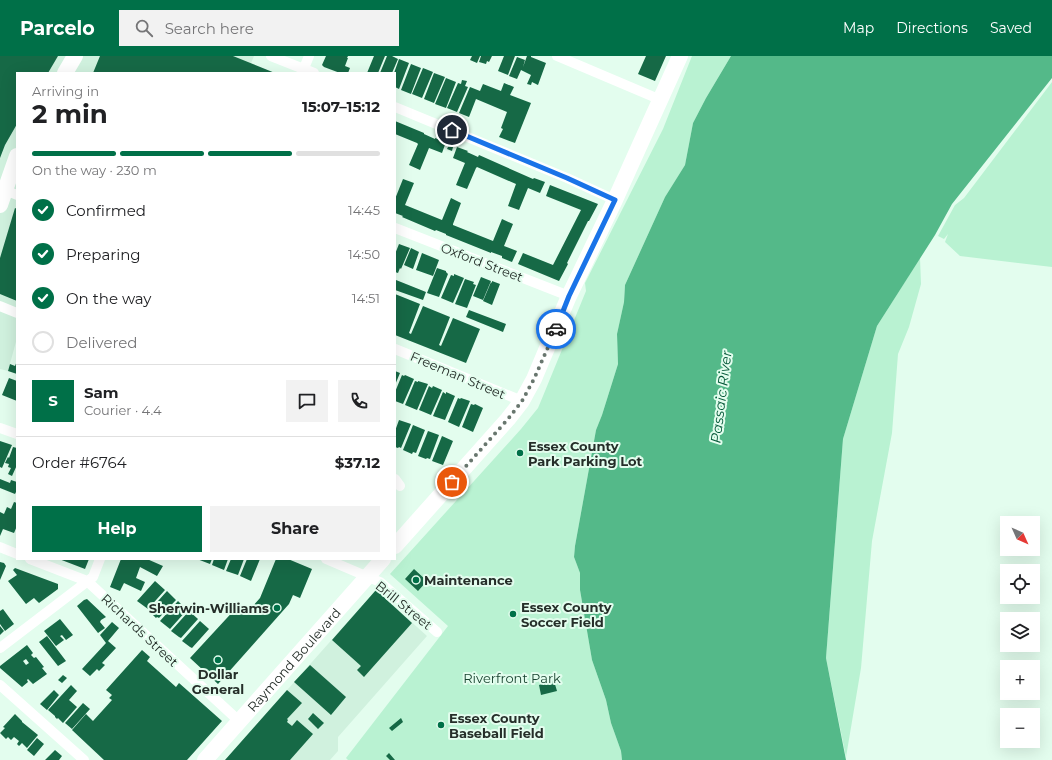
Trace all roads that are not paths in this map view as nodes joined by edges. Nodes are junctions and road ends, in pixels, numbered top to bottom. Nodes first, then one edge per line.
1 (75, 56) edge
2 (271, 56) edge
3 (309, 56) edge
4 (557, 56) edge
5 (680, 56) edge
6 (303, 71) edge
7 (66, 72) edge
8 (661, 100) junction
9 (396, 106) edge
10 (16, 162) edge
11 (11, 192) edge
12 (615, 200) junction
13 (0, 205) edge
14 (396, 228) edge
15 (569, 296) junction
16 (0, 306) edge
17 (16, 313) edge
18 (396, 349) edge
19 (522, 401) junction
20 (0, 428) edge
21 (16, 434) edge
22 (396, 545) edge
23 (0, 548) edge
24 (16, 554) edge
25 (33, 560) edge
26 (100, 560) edge
27 (328, 560) edge
28 (382, 560) edge
29 (368, 577) junction
30 (87, 581) junction
31 (437, 632) dead end
32 (0, 648) edge
33 (0, 685) edge
34 (239, 721) junction
35 (84, 760) edge
36 (205, 760) edge

1 - 7 main road
2 - 6 street
3 - 6 street
4 - 8 street
5 - 8 main road
8 - 12 main road
9 - 12 street
10 - 11 main road
11 - 13 main road
12 - 15 main road
14 - 15 street, Oxford Street
15 - 19 main road
16 - 17 street
18 - 19 street, Freeman Street
19 - 22 main road
20 - 21 street
23 - 24 street
25 - 30 street, Richards Street
26 - 30 street
27 - 29 street, Brill Street
28 - 29 main road, Raymond Boulevard
29 - 31 street, Brill Street
29 - 34 main road, Raymond Boulevard
30 - 32 street
30 - 34 street, Richards Street
33 - 35 street
34 - 36 main road, Raymond Boulevard

